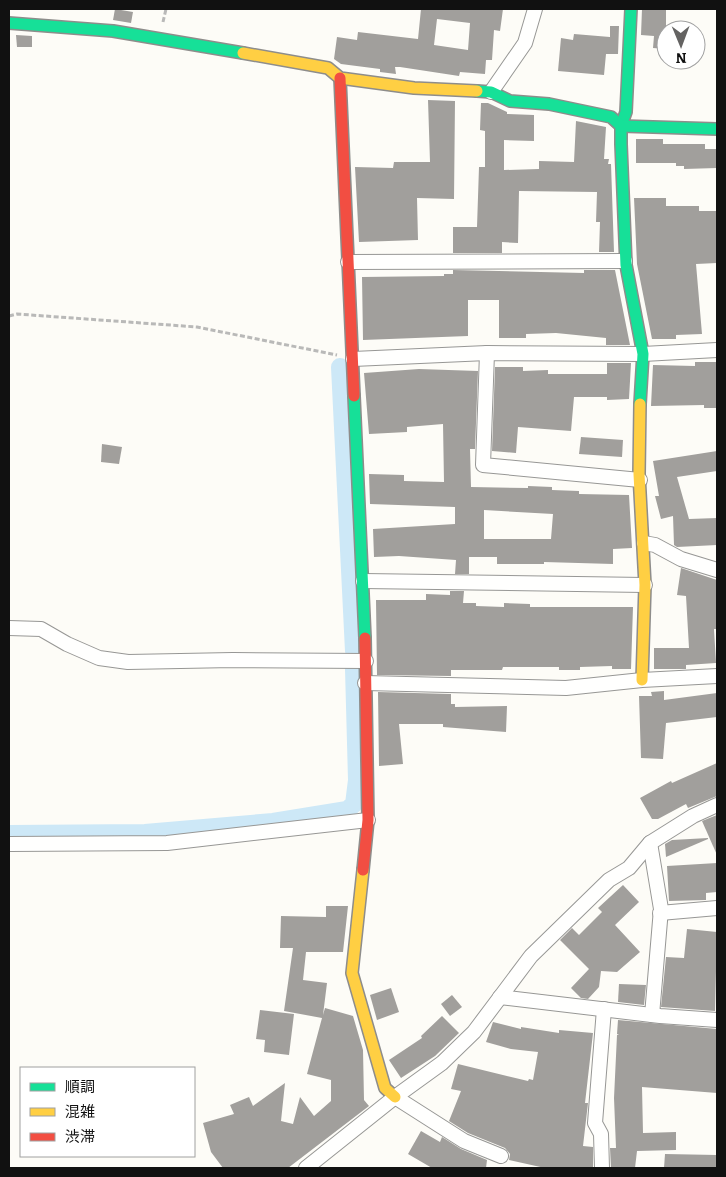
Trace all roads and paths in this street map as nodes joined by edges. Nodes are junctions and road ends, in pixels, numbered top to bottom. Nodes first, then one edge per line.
1 (535, 9) edge
2 (631, 9) edge
3 (9, 23) edge
4 (340, 78) junction
5 (491, 92) junction
6 (621, 126) junction
7 (717, 129) edge
8 (625, 261) junction
9 (348, 262) junction
10 (9, 316) edge
11 (717, 350) edge
12 (487, 353) junction
13 (644, 354) junction
14 (353, 359) junction
15 (640, 480) junction
16 (644, 543) junction
17 (717, 570) edge
18 (363, 581) junction
19 (645, 585) junction
20 (9, 628) edge
21 (366, 661) junction
22 (717, 676) edge
23 (642, 680) junction
24 (365, 683) junction
25 (717, 805) edge
26 (368, 820) junction
27 (650, 843) junction
28 (9, 844) edge
29 (717, 908) edge
30 (660, 913) junction
31 (500, 997) junction
32 (604, 1010) junction
33 (652, 1015) junction
34 (717, 1020) edge
35 (395, 1097) junction
36 (501, 1156) dead end
37 (306, 1168) edge
38 (602, 1168) edge

1 - 5 street
2 - 6 street
3 - 4 street
4 - 5 street
4 - 9 street
5 - 6 street
6 - 7 street
6 - 8 street
8 - 9 street
8 - 13 street
9 - 14 street
10 - 14 path
11 - 13 street
12 - 13 street
12 - 14 street
12 - 15 street
13 - 15 street
14 - 18 street
15 - 16 street
16 - 17 street
16 - 19 street
18 - 19 street
18 - 21 street
19 - 23 street
20 - 21 street
21 - 24 street
22 - 23 street
23 - 24 street
24 - 26 street
25 - 27 street
26 - 28 street
26 - 35 street
27 - 30 street
27 - 31 street
29 - 30 street
30 - 33 street
31 - 32 street
31 - 35 street
32 - 33 street
32 - 38 street
33 - 34 street
35 - 36 street
35 - 37 street

